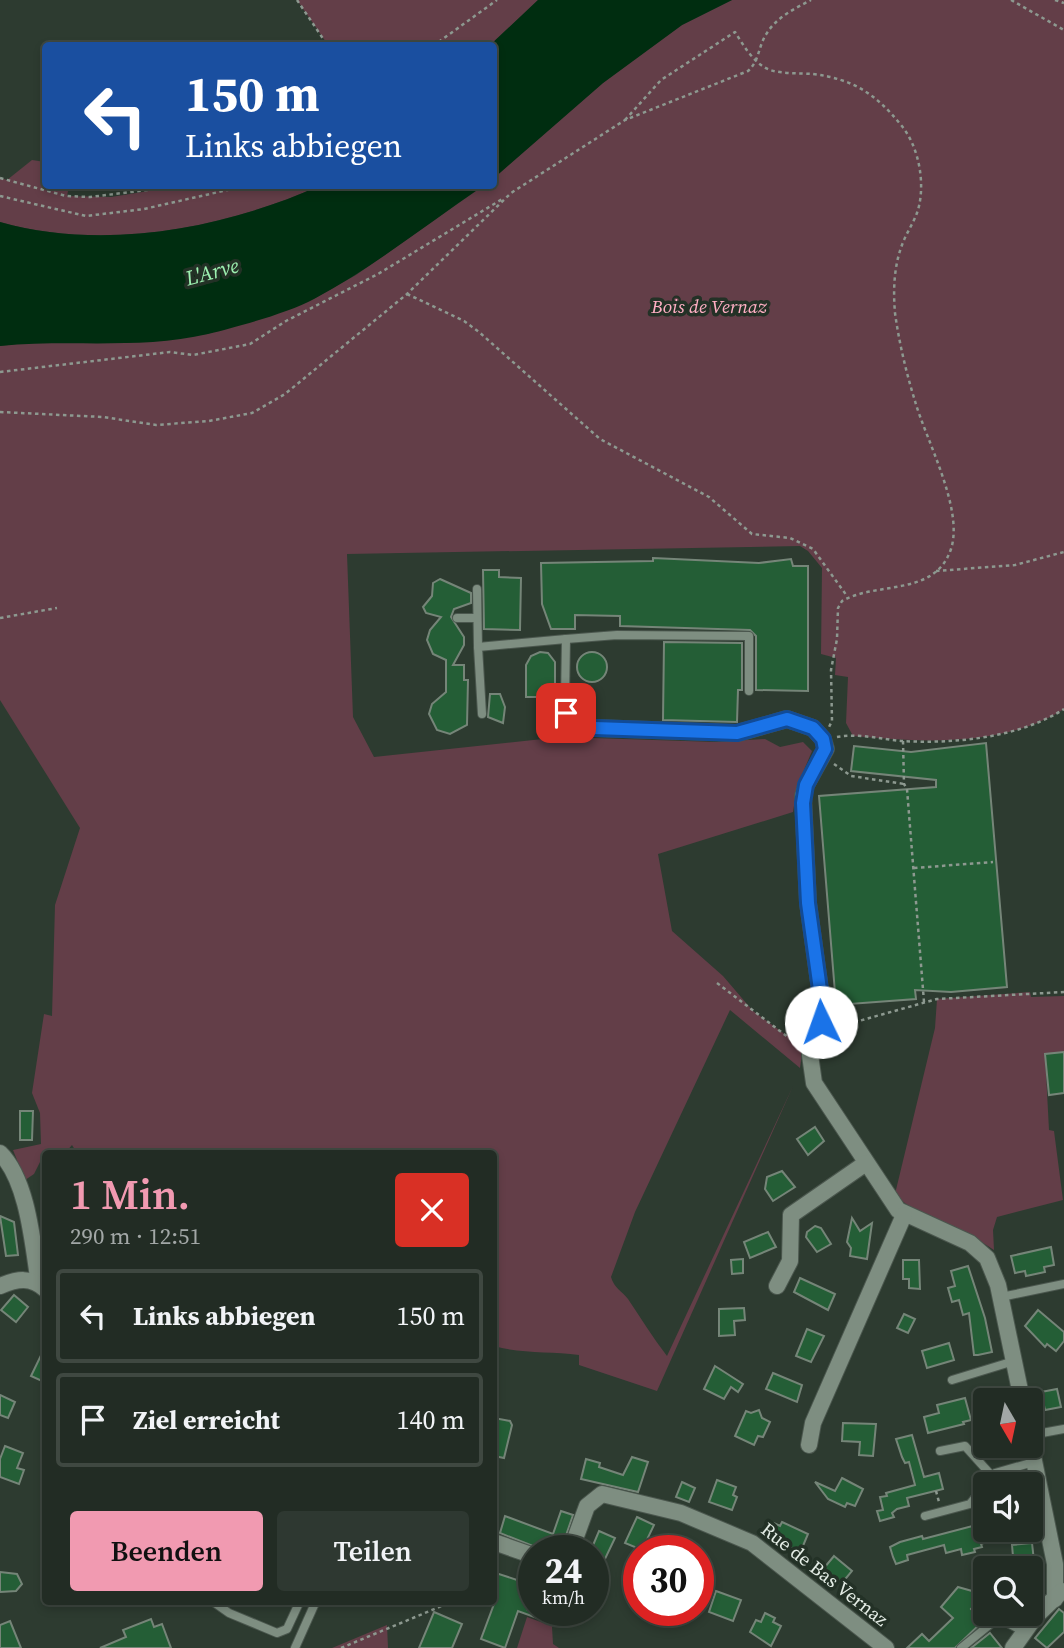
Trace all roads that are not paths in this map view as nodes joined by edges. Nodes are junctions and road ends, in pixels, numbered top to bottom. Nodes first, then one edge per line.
1 (477, 589) dead end
2 (457, 618) dead end
3 (477, 618) junction
4 (566, 639) junction
5 (478, 647) junction
6 (749, 691) dead end
7 (565, 699) joint
8 (482, 713) dead end
9 (0, 1153) edge
10 (866, 1163) junction
11 (904, 1215) junction
12 (1064, 1284) edge
13 (0, 1286) edge
14 (777, 1286) dead end
15 (42, 1287) edge
16 (1001, 1297) junction
17 (1014, 1361) junction
18 (952, 1380) dead end
19 (1020, 1388) edge
20 (1064, 1429) edge
21 (1043, 1433) edge
22 (809, 1445) dead end
23 (940, 1451) dead end
24 (1034, 1458) edge
25 (1035, 1462) junction
26 (988, 1472) edge
27 (1004, 1472) edge
28 (973, 1500) edge
29 (925, 1516) dead end
30 (576, 1535) edge
31 (497, 1543) edge
32 (518, 1550) edge
33 (1059, 1594) edge
34 (218, 1605) edge
35 (298, 1605) edge
36 (314, 1605) edge
37 (986, 1626) edge
38 (1014, 1626) edge
39 (1025, 1632) junction
40 (295, 1648) edge
41 (886, 1648) edge
42 (961, 1648) edge
43 (1013, 1648) edge

1 - 3 lane
2 - 3 lane
3 - 5 lane
4 - 5 lane
4 - 6 lane
4 - 7 lane
5 - 8 lane
7 - 10 street
9 - 15 street
10 - 11 street
10 - 14 street
11 - 16 street
11 - 22 street
12 - 16 lane
13 - 15 street
16 - 17 street
17 - 18 lane
17 - 19 street
20 - 21 lane
23 - 26 lane
24 - 25 street
25 - 27 lane
25 - 33 street
28 - 29 lane
30 - 41 street, Rue de Bas Vernaz
31 - 32 street
33 - 39 street
34 - 35 lane
36 - 40 lane
37 - 42 lane
38 - 39 lane
39 - 43 street

